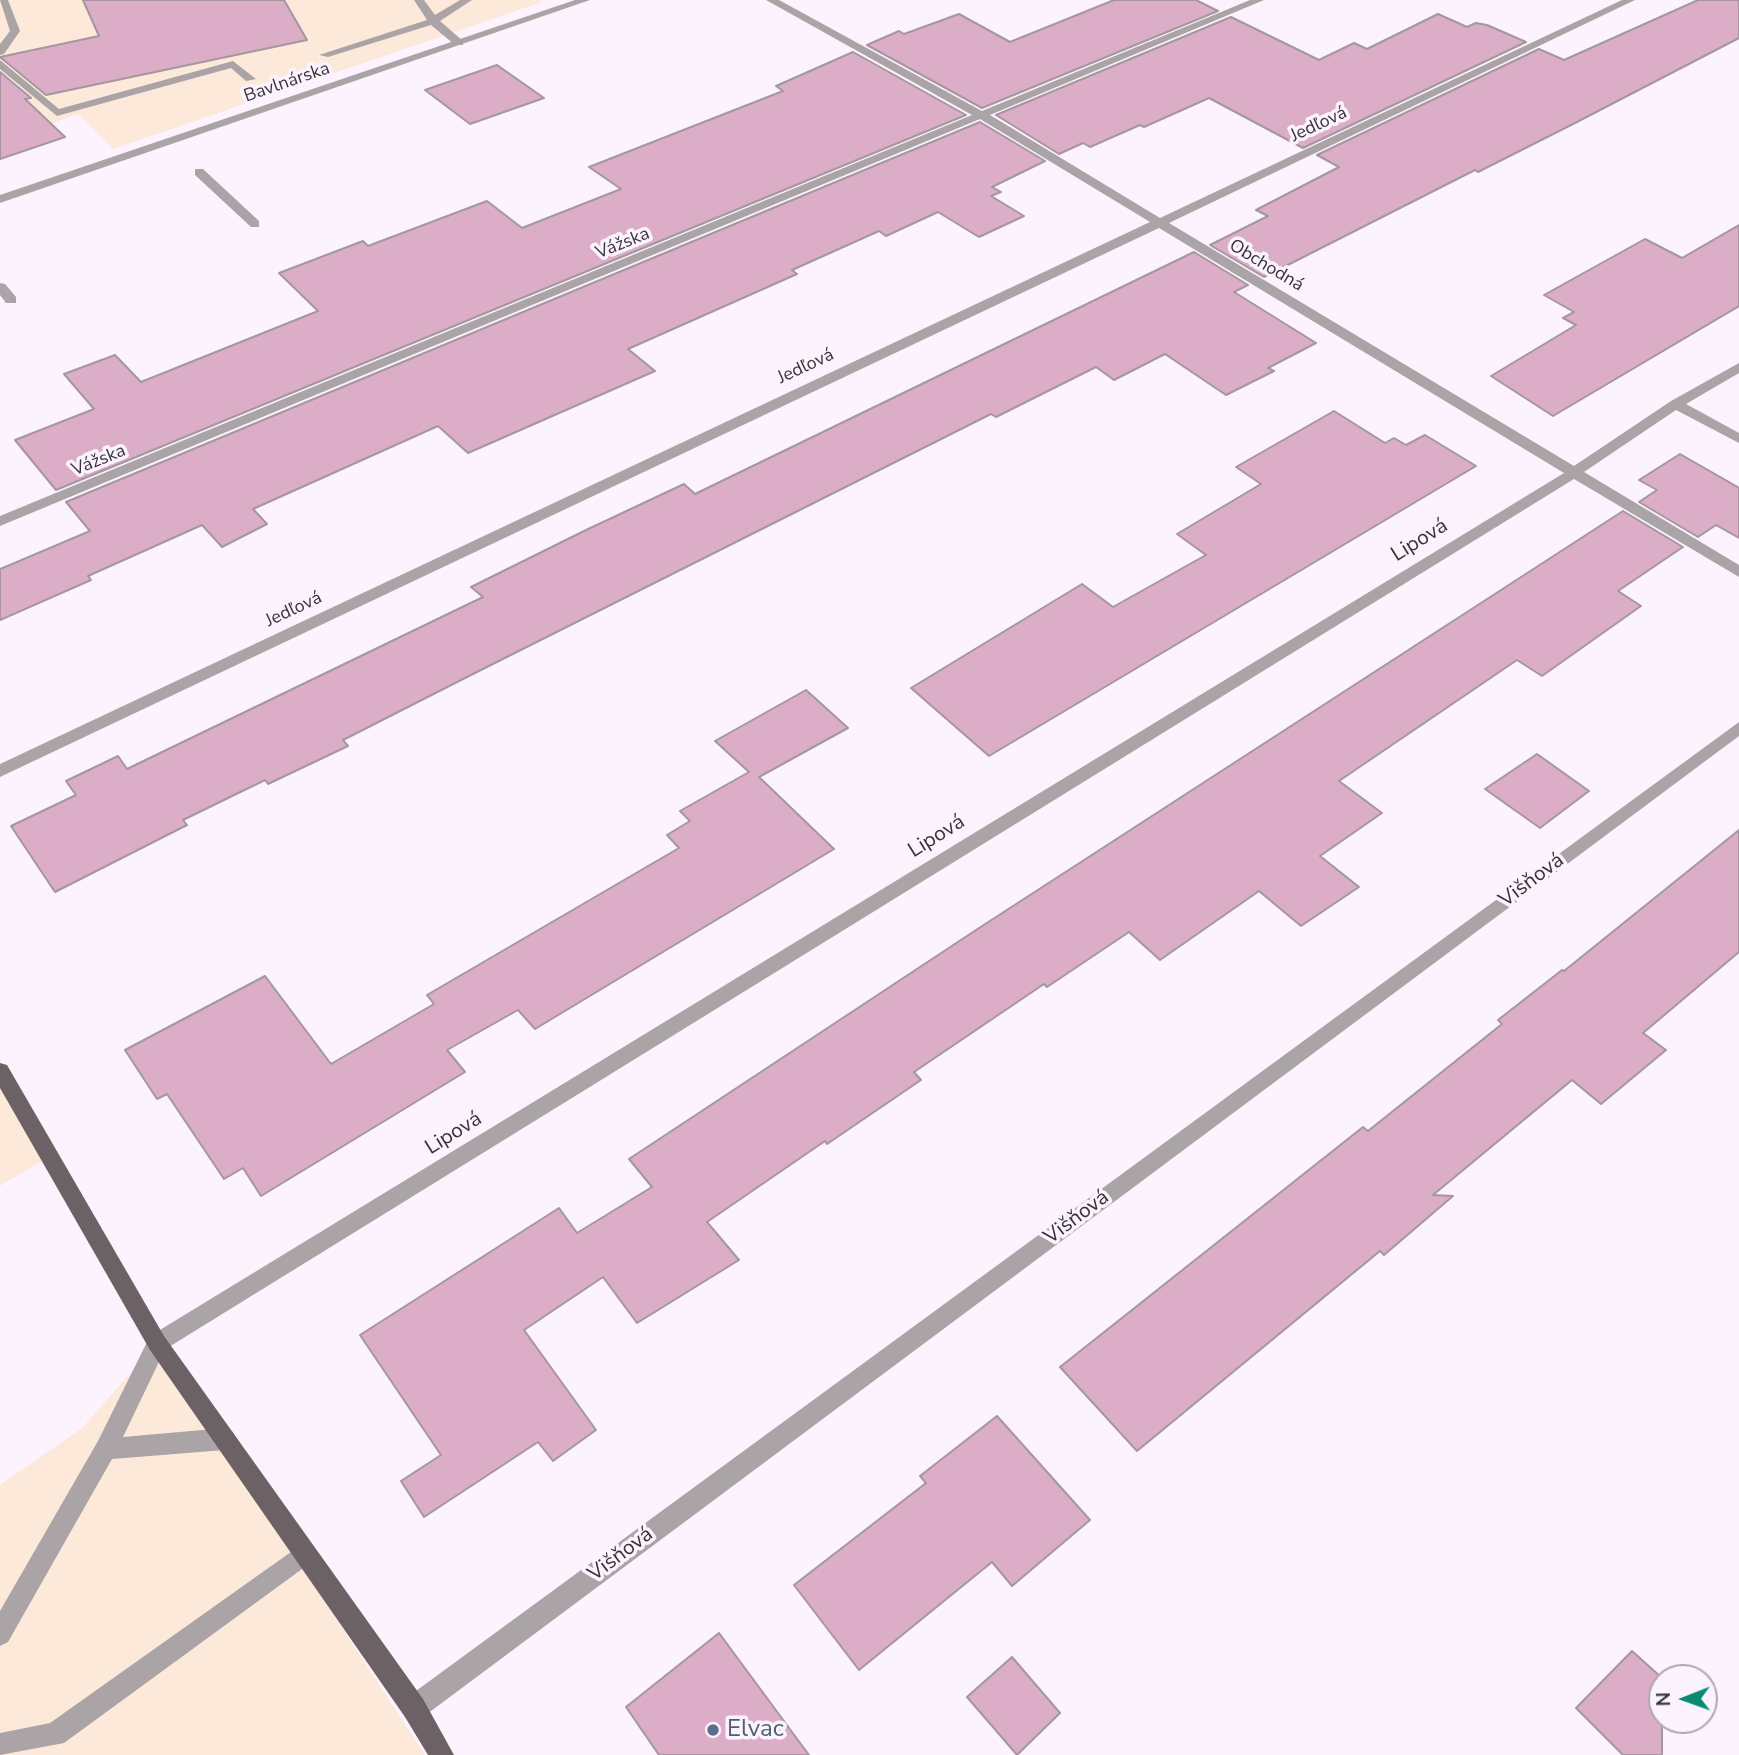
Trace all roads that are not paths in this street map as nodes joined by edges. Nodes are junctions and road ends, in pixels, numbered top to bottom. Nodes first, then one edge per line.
1 (3, 0) edge
2 (419, 0) edge
3 (467, 0) edge
4 (771, 0) edge
5 (1259, 0) edge
6 (1630, 0) edge
7 (581, 1) edge
8 (433, 21) junction
9 (459, 43) junction
10 (0, 52) edge
11 (324, 55) dead end
12 (0, 63) edge
13 (250, 79) dead end
14 (981, 116) junction
15 (199, 172) dead end
16 (0, 199) edge
17 (1156, 222) junction
18 (256, 224) dead end
19 (0, 287) edge
20 (11, 300) dead end
21 (1739, 367) edge
22 (1676, 404) junction
23 (1739, 439) edge
24 (1573, 474) junction
25 (0, 521) edge
26 (1739, 572) edge
27 (1739, 728) edge
28 (0, 771) edge
29 (0, 1071) edge
30 (157, 1343) junction
31 (225, 1439) junction
32 (106, 1449) junction
33 (305, 1553) junction
34 (0, 1634) edge
35 (414, 1708) junction
36 (0, 1745) edge
37 (442, 1755) edge

1 - 10 street
2 - 8 street
3 - 8 street
4 - 14 street, Obchodná
5 - 14 street, Vážska
6 - 17 street, Jedľová
7 - 9 street, Bavlnárska
8 - 9 street
8 - 11 street
9 - 16 street, Bavlnárska
12 - 13 street
14 - 17 street, Obchodná
14 - 25 street, Vážska
15 - 18 street
17 - 24 street, Obchodná
17 - 28 street, Jedľová
19 - 20 street
21 - 22 street, Lipová
22 - 23 street
22 - 24 street, Lipová
24 - 26 street, Obchodná
24 - 30 street, Lipová
27 - 35 street, Višňová
29 - 30 main road
30 - 31 main road
30 - 32 street
31 - 32 street
31 - 33 main road
32 - 34 street
33 - 35 main road
33 - 36 street
35 - 37 main road

